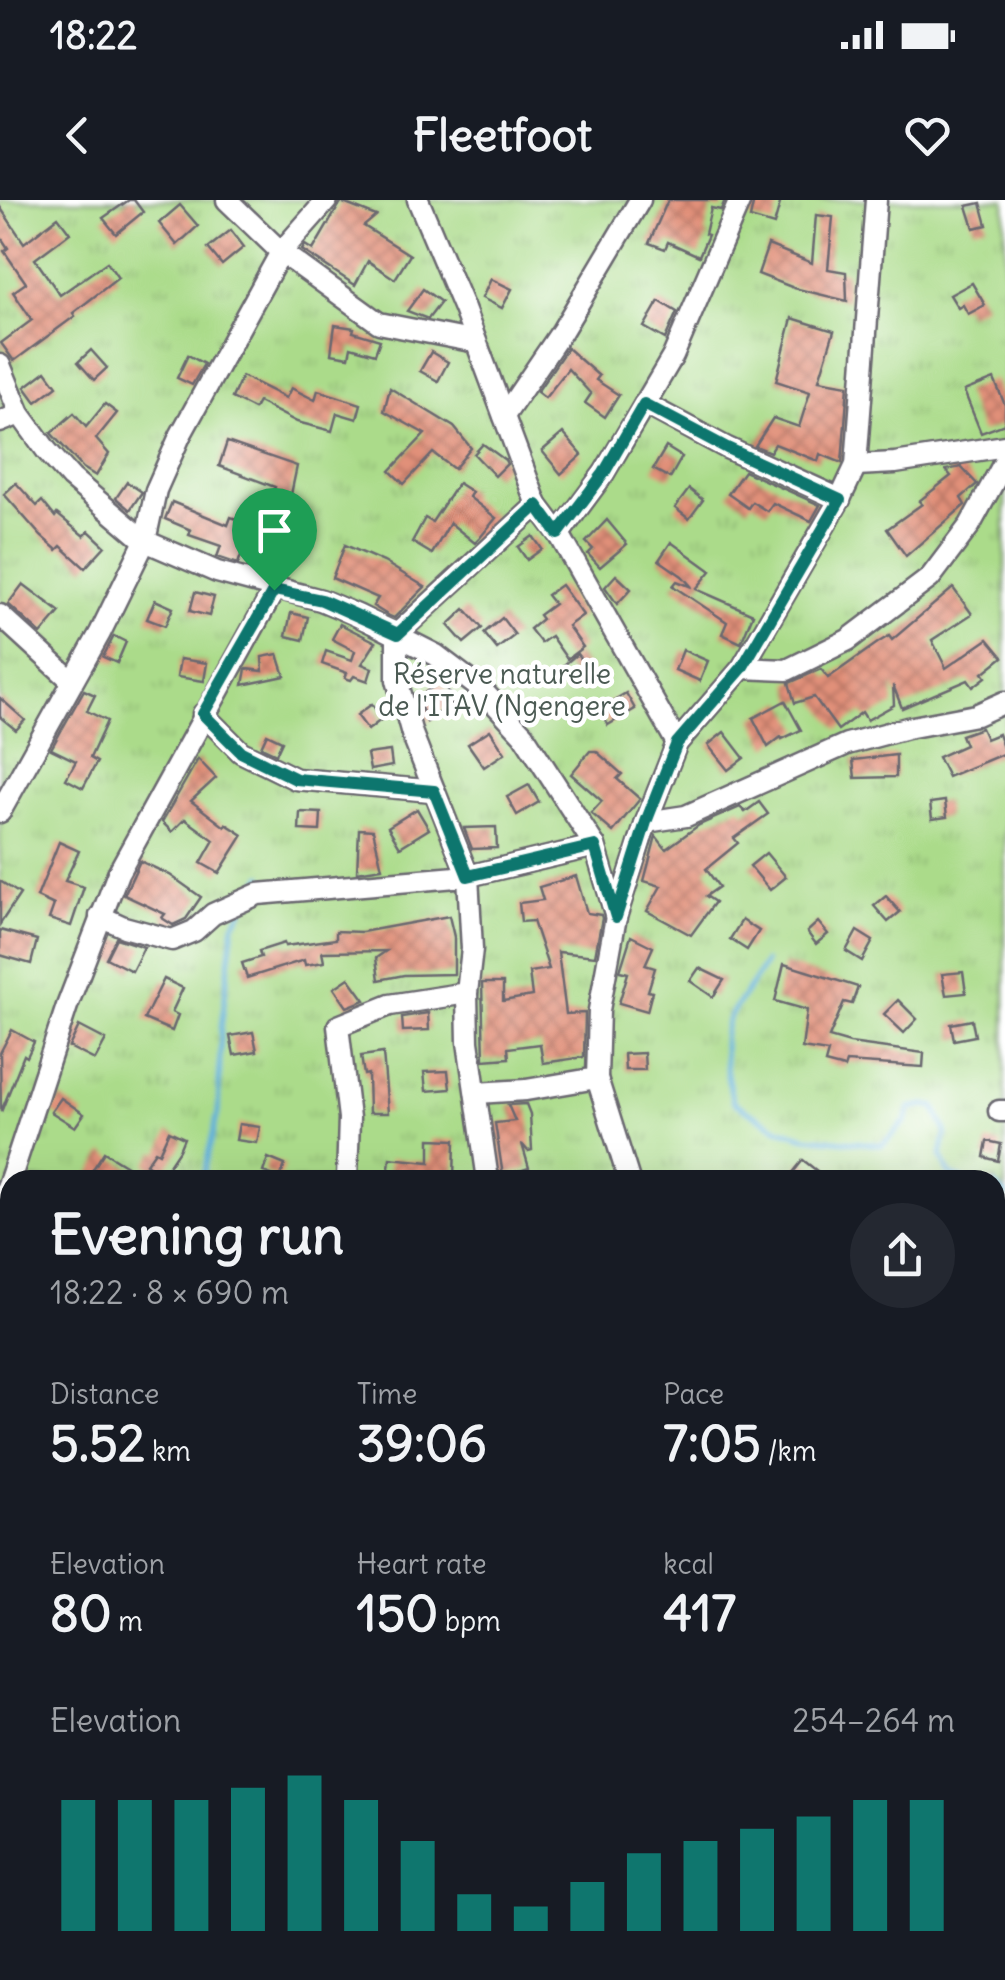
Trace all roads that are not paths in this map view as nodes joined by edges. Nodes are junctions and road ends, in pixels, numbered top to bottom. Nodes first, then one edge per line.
1 (226, 200) edge
2 (327, 200) edge
3 (418, 200) edge
4 (640, 200) edge
5 (740, 200) edge
6 (876, 200) edge
7 (280, 252) junction
8 (476, 342) junction
9 (0, 365) edge
10 (644, 404) junction
11 (504, 416) junction
12 (10, 418) edge
13 (1005, 446) edge
14 (1005, 461) edge
15 (856, 465) junction
16 (840, 500) junction
17 (537, 505) junction
18 (558, 534) junction
19 (145, 541) junction
20 (274, 590) junction
21 (0, 615) edge
22 (398, 634) junction
23 (742, 668) junction
24 (72, 680) junction
25 (1005, 702) edge
26 (203, 714) junction
27 (677, 743) junction
28 (434, 791) junction
29 (0, 812) edge
30 (646, 822) junction
31 (595, 846) junction
32 (468, 876) junction
33 (100, 916) junction
34 (616, 917) junction
35 (468, 993) junction
36 (597, 1078) junction
37 (477, 1093) junction
38 (13, 1170) edge
39 (346, 1170) edge
40 (487, 1170) edge
41 (626, 1170) edge

1 - 7 street
2 - 7 street
3 - 8 street
4 - 11 street
5 - 10 street
6 - 15 street
7 - 8 street
7 - 19 street
8 - 11 street
9 - 12 street
10 - 16 street
10 - 18 street
11 - 17 street
12 - 19 street
13 - 15 street
14 - 23 street
15 - 16 street
16 - 23 street
17 - 18 street
17 - 22 street
18 - 27 street
19 - 20 street
19 - 24 street
20 - 22 street
20 - 26 street
21 - 24 street
22 - 28 street
22 - 31 street
23 - 27 street
24 - 29 street
25 - 30 street
26 - 28 street
26 - 33 street
27 - 30 street
28 - 32 street
30 - 34 street
31 - 32 street
31 - 34 street
32 - 33 street
32 - 35 street
33 - 38 street
34 - 36 street
35 - 37 street
35 - 39 street
36 - 37 street
36 - 41 street
37 - 40 street

